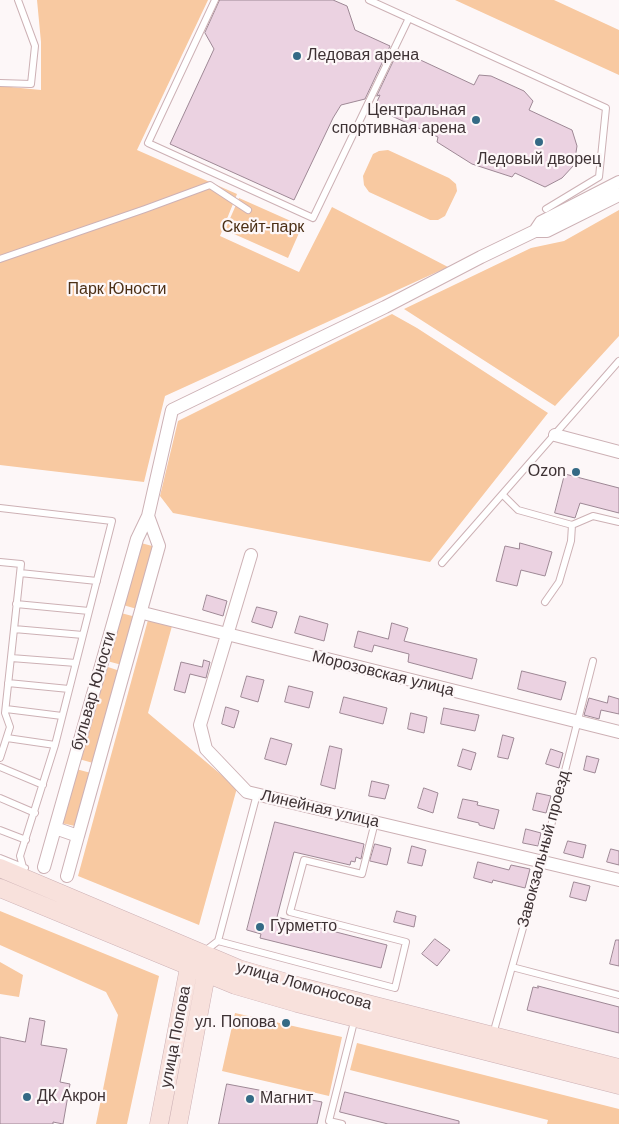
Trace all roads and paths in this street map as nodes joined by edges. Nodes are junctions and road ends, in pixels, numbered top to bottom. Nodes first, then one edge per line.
1 (18, 0) edge
2 (215, 0) edge
3 (369, 0) edge
4 (409, 18) junction
5 (0, 83) edge
6 (619, 182) edge
7 (619, 195) edge
8 (546, 209) dead end
9 (248, 210) dead end
10 (535, 231) junction
11 (0, 259) edge
12 (619, 361) edge
13 (555, 435) junction
14 (619, 452) edge
15 (502, 495) junction
16 (0, 508) edge
17 (148, 516) junction
18 (619, 522) edge
19 (572, 525) junction
20 (251, 555) dead end
21 (0, 562) edge
22 (442, 563) dead end
23 (20, 572) junction
24 (97, 581) junction
25 (545, 602) dead end
26 (16, 604) junction
27 (90, 611) junction
28 (147, 614) dead end
29 (14, 629) junction
30 (83, 635) junction
31 (226, 635) junction
32 (11, 658) junction
33 (593, 661) dead end
34 (76, 663) junction
35 (8, 683) junction
36 (69, 689) junction
37 (6, 709) junction
38 (62, 716) junction
39 (578, 722) junction
40 (619, 732) edge
41 (7, 738) junction
42 (55, 745) junction
43 (0, 758) edge
44 (0, 767) edge
45 (43, 785) junction
46 (257, 794) junction
47 (0, 798) edge
48 (35, 813) junction
49 (375, 822) junction
50 (55, 828) junction
51 (0, 830) edge
52 (78, 836) junction
53 (26, 840) junction
54 (0, 858) edge
55 (542, 861) junction
56 (44, 867) dead end
57 (0, 868) edge
58 (23, 868) junction
59 (67, 876) dead end
60 (619, 880) edge
61 (36, 883) junction
62 (0, 888) edge
63 (205, 950) junction
64 (189, 967) junction
65 (512, 967) junction
66 (206, 974) junction
67 (619, 994) edge
68 (355, 1018) junction
69 (409, 1023) junction
70 (492, 1036) junction
71 (619, 1068) edge
72 (619, 1085) edge
73 (329, 1122) edge
74 (159, 1124) edge
75 (178, 1124) edge
76 (342, 1124) edge

1 - 5 lane
2 - 4 lane
3 - 4 lane
4 - 8 lane
6 - 10 street
7 - 10 street
9 - 11 lane
10 - 17 street, бульвар Юности
12 - 13 lane
13 - 14 street
13 - 15 lane
15 - 19 lane
15 - 22 lane
16 - 24 lane
17 - 50 street, бульвар Юности
17 - 52 street
18 - 19 lane
19 - 25 lane
20 - 31 street, Линейная улица
21 - 23 lane
23 - 24 lane
23 - 26 lane
24 - 27 lane
26 - 27 lane
26 - 29 lane
27 - 30 lane
28 - 31 street, Морозовская улица
29 - 30 lane
29 - 32 lane
30 - 34 lane
31 - 39 street, Морозовская улица
31 - 46 street, Линейная улица
32 - 34 lane
32 - 35 lane
33 - 39 lane, Завокзальный проезд
34 - 36 lane
35 - 36 lane
35 - 37 lane
36 - 38 lane
37 - 38 lane
37 - 41 lane
38 - 42 lane
39 - 40 street, Морозовская улица
39 - 55 lane, Завокзальный проезд
41 - 42 lane
41 - 43 lane
42 - 45 lane
44 - 45 lane
45 - 48 lane
46 - 49 street, Линейная улица
46 - 63 lane
47 - 48 lane
48 - 53 lane
49 - 55 street, Линейная улица
49 - 63 lane
50 - 52 street
50 - 56 street, бульвар Юности
51 - 53 lane
52 - 59 street
53 - 58 lane
54 - 58 lane
55 - 60 street, Линейная улица
55 - 65 lane, Завокзальный проезд
57 - 61 main road, улица Ломоносова
58 - 61 lane
61 - 63 main road, улица Ломоносова
62 - 64 main road, улица Ломоносова
63 - 64 main road, улица Попова
63 - 66 main road, улица Попова
63 - 69 main road, улица Ломоносова
64 - 66 main road, улица Ломоносова
64 - 74 main road, улица Попова
65 - 67 lane
65 - 70 lane, Завокзальный проезд
66 - 68 main road, улица Ломоносова
66 - 75 main road, улица Попова
68 - 69 main road, улица Ломоносова
68 - 73 lane
69 - 70 main road, улица Ломоносова
69 - 72 main road, улица Ломоносова
70 - 71 main road, улица Ломоносова
73 - 76 lane

